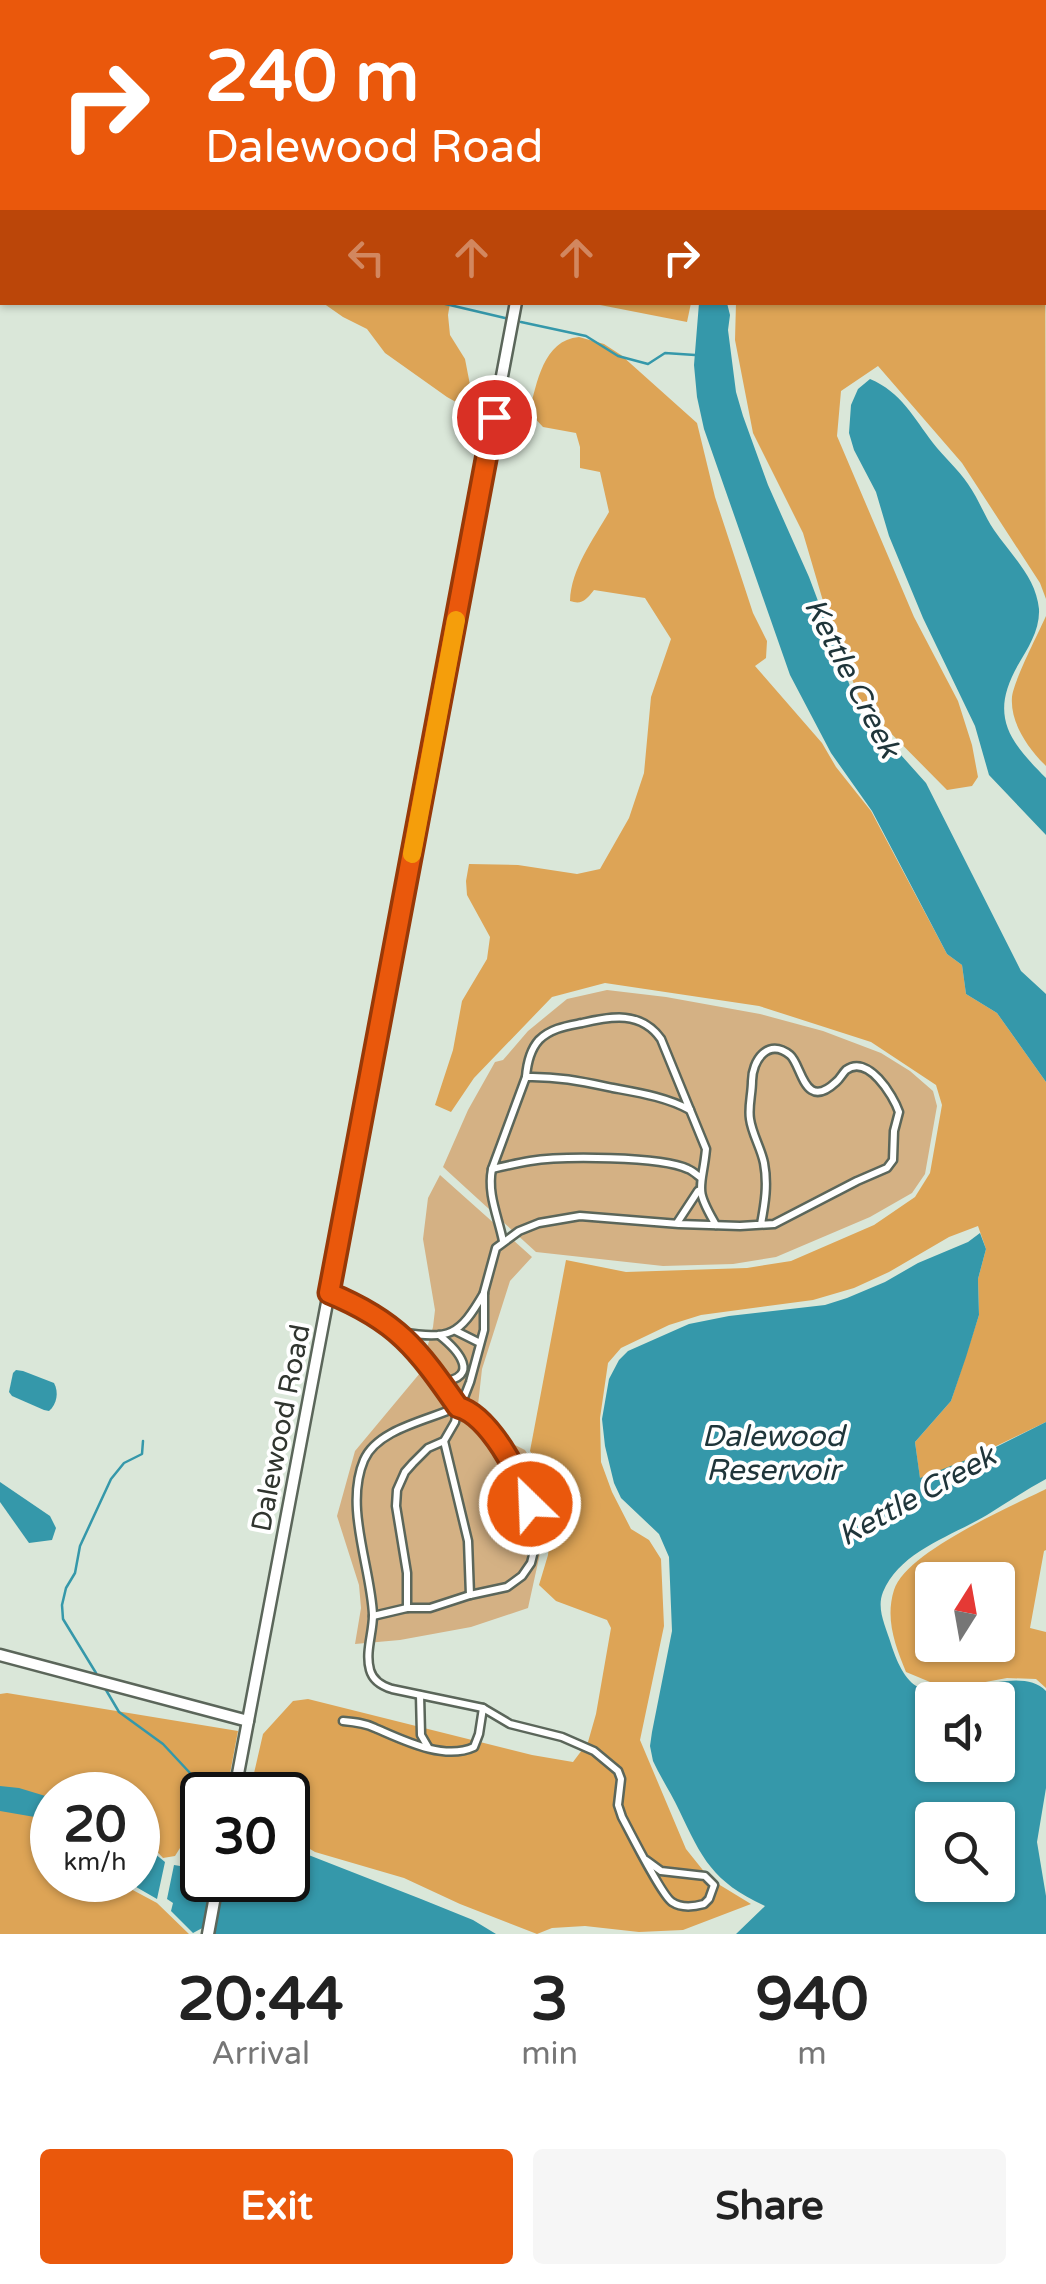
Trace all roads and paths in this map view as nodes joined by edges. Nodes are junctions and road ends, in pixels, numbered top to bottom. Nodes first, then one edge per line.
1 (515, 305) edge
2 (526, 1077) junction
3 (690, 1110) junction
4 (492, 1169) junction
5 (701, 1178) junction
6 (698, 1189) junction
7 (677, 1224) junction
8 (716, 1224) junction
9 (761, 1224) junction
10 (503, 1242) junction
11 (484, 1292) junction
12 (329, 1293) junction
13 (398, 1331) junction
14 (456, 1331) junction
15 (440, 1335) junction
16 (480, 1343) junction
17 (440, 1382) junction
18 (458, 1407) junction
19 (444, 1441) junction
20 (470, 1595) junction
21 (408, 1608) junction
22 (373, 1616) junction
23 (0, 1655) edge
24 (420, 1695) junction
25 (483, 1708) junction
26 (344, 1720) dead end
27 (248, 1721) junction
28 (429, 1748) junction
29 (238, 1772) edge
30 (646, 1860) junction
31 (214, 1902) edge
32 (208, 1934) edge

1 - 12 main road, Dalewood Road
2 - 3 street
2 - 3 street
2 - 4 street
3 - 5 street
4 - 5 street
4 - 10 street
5 - 6 street
6 - 7 street
6 - 8 street
7 - 8 street
7 - 10 street
8 - 9 street
9 - 9 street
10 - 11 street
11 - 14 street
11 - 16 street
12 - 13 street
12 - 27 main road, Dalewood Road
13 - 15 street
13 - 17 street
14 - 15 street
14 - 16 street
15 - 17 street
16 - 18 street
17 - 18 street
18 - 19 street
18 - 20 street
18 - 22 street
19 - 20 street
19 - 21 street
20 - 21 street
21 - 22 street
22 - 24 street
23 - 27 main road
24 - 25 street
24 - 28 street
25 - 28 street
25 - 30 street
26 - 28 street
27 - 29 main road, Dalewood Road
30 - 30 street
31 - 32 main road

